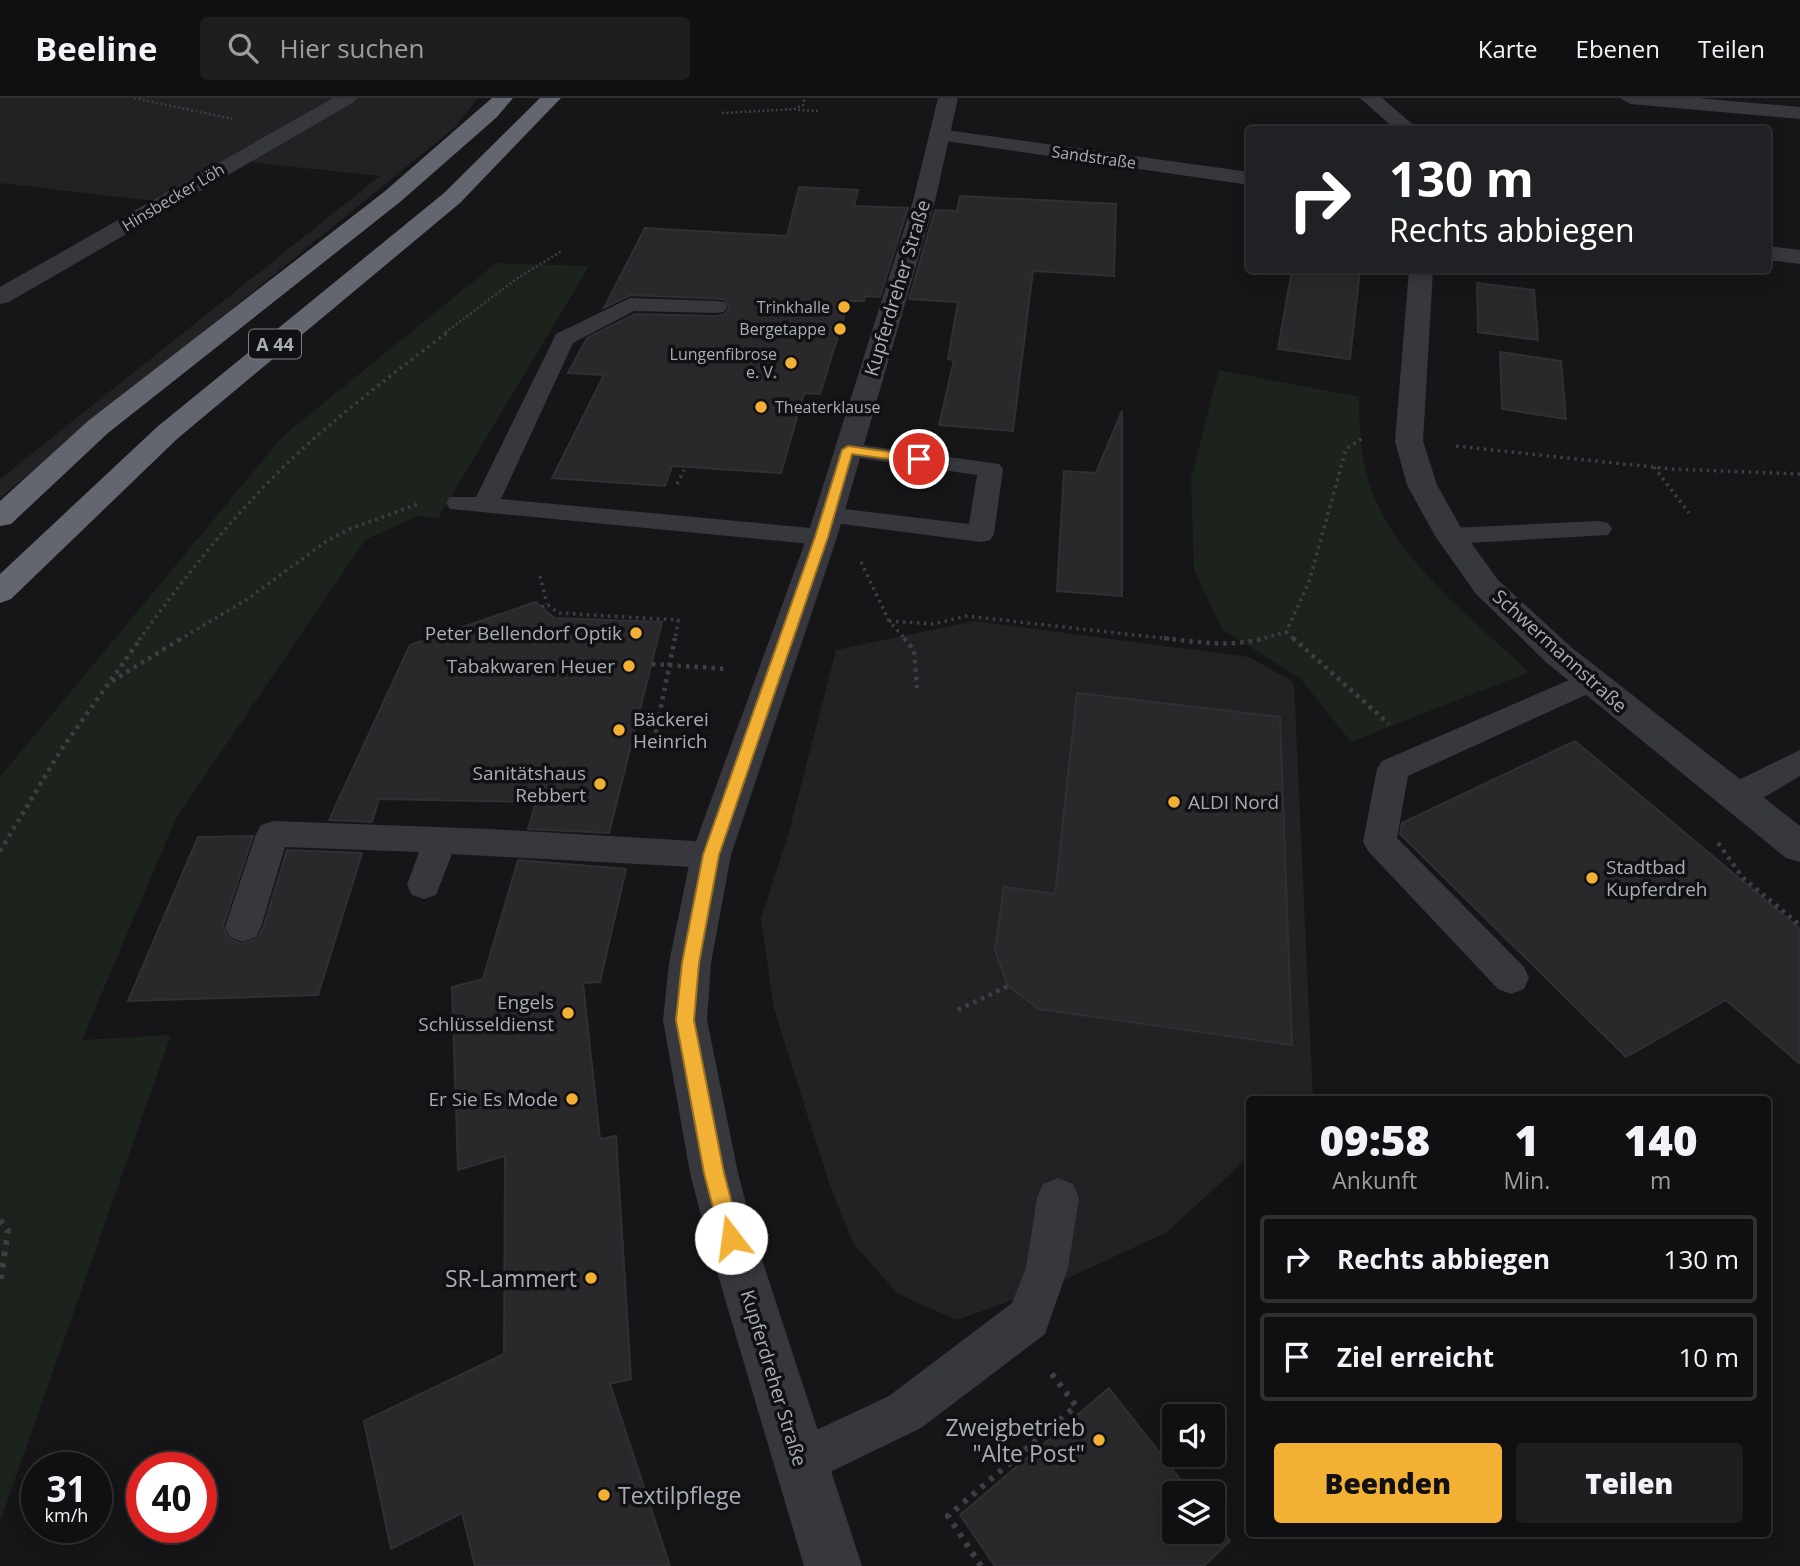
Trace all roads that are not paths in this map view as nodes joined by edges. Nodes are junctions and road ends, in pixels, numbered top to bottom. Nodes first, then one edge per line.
1 (347, 98) edge
2 (503, 98) edge
3 (551, 98) edge
4 (948, 98) edge
5 (1370, 98) edge
6 (1630, 98) edge
7 (1800, 113) edge
8 (1404, 126) edge
9 (939, 135) junction
10 (1246, 178) edge
11 (1771, 253) edge
12 (1800, 257) edge
13 (1421, 273) edge
14 (0, 297) edge
15 (716, 307) dead end
16 (848, 450) junction
17 (0, 517) edge
18 (825, 526) junction
19 (1599, 529) dead end
20 (1450, 536) junction
21 (0, 592) edge
22 (1590, 681) junction
23 (1800, 762) edge
24 (1735, 796) junction
25 (440, 841) junction
26 (1800, 847) edge
27 (711, 855) junction
28 (424, 885) dead end
29 (243, 928) dead end
30 (1511, 978) dead end
31 (1058, 1198) dead end
32 (799, 1463) junction
33 (833, 1566) edge

1 - 14 street, Hinsbecker Löh
2 - 17 highway, A 44
3 - 21 highway, A 44
4 - 9 street, Kupferdreher Straße
5 - 8 street
6 - 7 street
9 - 10 street, Sandstraße
9 - 16 street, Kupferdreher Straße
11 - 12 street
13 - 20 street, Schwermannstraße
15 - 18 lane
16 - 18 street, Kupferdreher Straße
16 - 18 lane
18 - 27 street, Kupferdreher Straße
19 - 20 lane
20 - 22 street, Schwermannstraße
22 - 24 street, Schwermannstraße
22 - 30 lane
23 - 24 lane
24 - 26 street, Schwermannstraße
25 - 27 lane
25 - 28 lane
25 - 29 lane
27 - 32 street, Kupferdreher Straße
31 - 32 lane
32 - 33 street, Kupferdreher Straße

